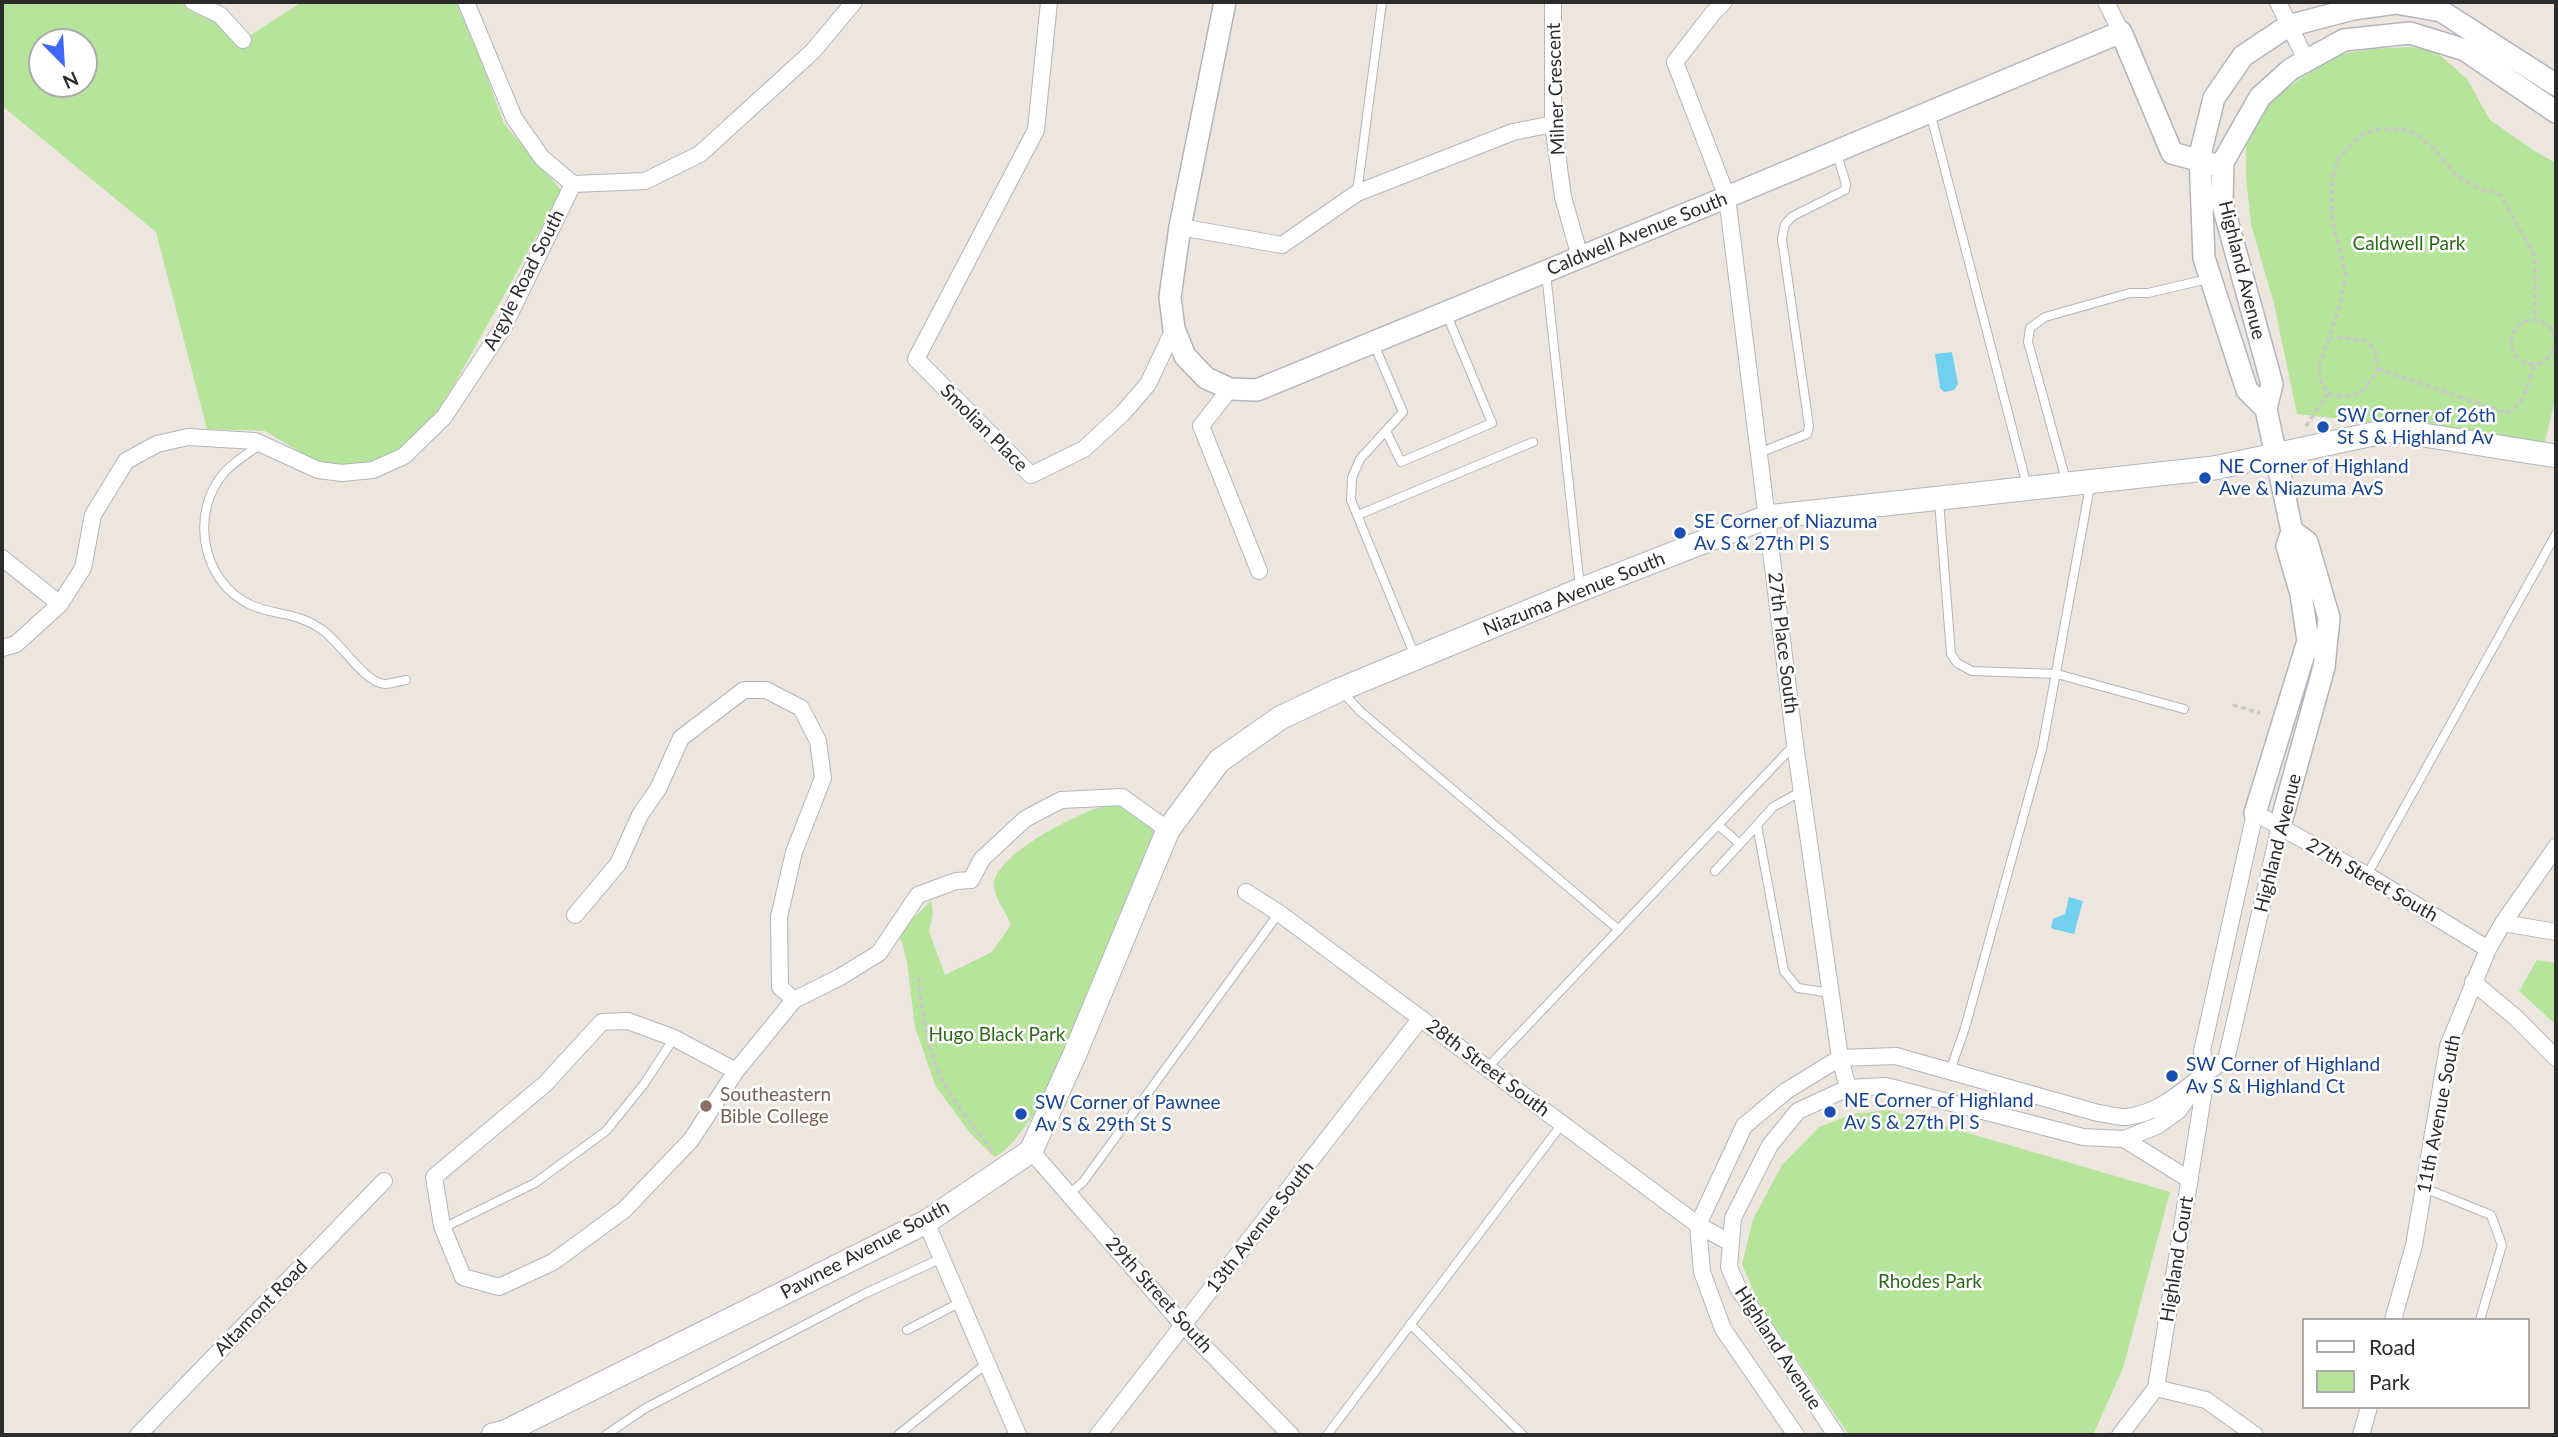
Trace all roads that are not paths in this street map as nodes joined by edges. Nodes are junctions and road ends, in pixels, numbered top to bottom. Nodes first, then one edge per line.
1 (193, 2) edge
2 (466, 2) edge
3 (854, 2) edge
4 (1049, 2) edge
5 (1225, 2) edge
6 (1382, 2) edge
7 (1553, 2) edge
8 (1724, 2) edge
9 (2106, 2) edge
10 (2277, 2) edge
11 (2288, 26) junction
12 (2121, 32) junction
13 (243, 40) dead end
14 (2306, 61) junction
15 (2556, 85) edge
16 (1930, 111) junction
17 (2556, 112) edge
18 (1553, 124) junction
19 (1836, 151) junction
20 (2201, 162) junction
21 (2223, 167) junction
22 (573, 184) junction
23 (1356, 193) junction
24 (1727, 197) junction
25 (1180, 226) junction
26 (1580, 257) junction
27 (1546, 272) junction
28 (2211, 279) junction
29 (1446, 313) junction
30 (1174, 329) junction
31 (1373, 342) junction
32 (1230, 389) junction
33 (2266, 409) junction
34 (1387, 431) junction
35 (1533, 442) dead end
36 (261, 443) junction
37 (1759, 453) junction
38 (2275, 456) junction
39 (2556, 456) edge
40 (2091, 482) junction
41 (2067, 485) junction
42 (2027, 489) junction
43 (1939, 498) junction
44 (1358, 515) junction
45 (1767, 517) junction
46 (2292, 531) junction
47 (2556, 534) edge
48 (2, 558) edge
49 (1259, 571) dead end
50 (1580, 590) junction
51 (60, 604) junction
52 (2, 648) edge
53 (1416, 658) junction
54 (2057, 674) junction
55 (406, 680) dead end
56 (1339, 690) junction
57 (2184, 709) dead end
58 (1795, 744) junction
59 (1802, 791) junction
60 (2255, 813) junction
61 (1718, 825) junction
62 (1757, 825) junction
63 (2280, 827) junction
64 (1168, 830) junction
65 (1740, 844) junction
66 (2556, 847) edge
67 (1714, 871) dead end
68 (2367, 874) junction
69 (1246, 892) dead end
70 (1279, 913) junction
71 (575, 915) dead end
72 (2503, 923) junction
73 (1619, 930) junction
74 (2556, 932) edge
75 (2488, 949) junction
76 (2473, 982) junction
77 (1831, 993) junction
78 (794, 1000) junction
79 (1421, 1018) junction
80 (674, 1038) junction
81 (1840, 1058) junction
82 (2556, 1058) edge
83 (1487, 1068) junction
84 (736, 1071) junction
85 (1950, 1071) junction
86 (2207, 1071) junction
87 (1847, 1088) junction
88 (1562, 1124) junction
89 (2124, 1139) junction
90 (1031, 1151) junction
91 (2190, 1180) junction
92 (384, 1181) dead end
93 (2424, 1188) junction
94 (1069, 1194) junction
95 (926, 1222) junction
96 (1698, 1226) junction
97 (443, 1228) junction
98 (1731, 1243) junction
99 (942, 1258) junction
100 (961, 1303) junction
101 (2397, 1318) edge
102 (2481, 1318) edge
103 (1410, 1324) junction
104 (1183, 1325) junction
105 (907, 1330) dead end
106 (987, 1363) junction
107 (2156, 1388) junction
108 (2368, 1409) edge
109 (502, 1434) edge
110 (138, 1435) edge
111 (606, 1435) edge
112 (898, 1435) edge
113 (1018, 1435) edge
114 (1098, 1435) edge
115 (1291, 1435) edge
116 (1327, 1435) edge
117 (1523, 1435) edge
118 (1796, 1435) edge
119 (1836, 1435) edge
120 (2120, 1435) edge
121 (2255, 1435) edge
122 (2361, 1435) edge

1 - 13 street
2 - 22 street
3 - 22 street
4 - 30 street, Smolian Place
5 - 25 street
6 - 23 lane
7 - 18 street, Milner Crescent
8 - 24 street, 27th Place South
9 - 12 street
10 - 11 street
11 - 14 street
11 - 15 street, Highland Avenue
11 - 20 street, Highland Avenue
12 - 16 street, Caldwell Avenue South
12 - 20 street
14 - 17 street, Highland Avenue
14 - 21 street, Highland Avenue
16 - 19 street, Caldwell Avenue South
16 - 42 lane
18 - 23 street
18 - 26 street, Milner Crescent
19 - 24 street, Caldwell Avenue South
19 - 37 lane
20 - 21 street
20 - 28 street, Highland Avenue
21 - 33 street, Highland Avenue
22 - 36 street, Argyle Road South
23 - 25 street
24 - 26 street, Caldwell Avenue South
24 - 37 street, 27th Place South
25 - 30 street
26 - 27 street, Caldwell Avenue South
27 - 29 street, Caldwell Avenue South
27 - 50 lane
28 - 33 street, Highland Avenue
28 - 41 lane
29 - 31 street, Caldwell Avenue South
29 - 34 lane
30 - 32 street
31 - 32 street, Caldwell Avenue South
31 - 34 lane
32 - 49 street
33 - 38 street, Highland Avenue
34 - 44 lane
35 - 44 lane
36 - 51 street, Argyle Road South
36 - 55 lane
37 - 45 street, 27th Place South
38 - 39 main road, Niazuma Avenue South
38 - 40 main road, Niazuma Avenue South
38 - 46 street, Highland Avenue
40 - 41 main road, Niazuma Avenue South
40 - 54 lane
41 - 42 main road, Niazuma Avenue South
42 - 43 main road, Niazuma Avenue South
43 - 45 main road, Niazuma Avenue South
43 - 54 lane
44 - 53 lane
45 - 50 main road, Niazuma Avenue South
45 - 58 street, 27th Place South
46 - 60 street, Highland Avenue
46 - 63 street, Highland Avenue
47 - 68 lane
48 - 51 street
50 - 53 main road, Niazuma Avenue South
51 - 52 street, Argyle Road South
53 - 56 main road, Niazuma Avenue South
54 - 57 lane
54 - 85 lane
56 - 64 main road, Niazuma Avenue South
56 - 73 lane
58 - 59 street, 27th Place South
58 - 61 lane
59 - 62 lane
59 - 77 street, 27th Place South
60 - 63 street, 27th Street South
60 - 86 street, Highland Avenue
61 - 65 lane
61 - 73 lane
62 - 65 lane
62 - 77 lane
63 - 68 street, 27th Street South
63 - 86 street, Highland Avenue
64 - 78 street
64 - 90 main road
65 - 67 lane
66 - 72 street, 11th Avenue South
68 - 75 street, 27th Street South
69 - 70 street, 28th Street South
70 - 79 street, 28th Street South
70 - 94 lane
71 - 78 street
72 - 74 street
72 - 75 street, 11th Avenue South
73 - 83 lane
75 - 76 street, 11th Avenue South
76 - 82 street
76 - 93 street, 11th Avenue South
77 - 81 street, 27th Place South
78 - 84 street
79 - 83 street, 28th Street South
79 - 104 street, 13th Avenue South
80 - 84 street
80 - 97 lane
80 - 97 street
81 - 85 street, Highland Avenue
81 - 87 street, 27th Place South
81 - 96 street, Highland Avenue
83 - 88 street, 28th Street South
84 - 97 street
85 - 86 street, Highland Avenue
86 - 89 street, Highland Avenue
86 - 91 street, Highland Court
87 - 89 street, Highland Avenue
87 - 98 street, Highland Avenue
88 - 96 street, 28th Street South
88 - 103 lane
89 - 91 street, Highland Avenue
90 - 94 street, 29th Street South
90 - 95 main road, Pawnee Avenue South
91 - 107 street, Highland Court
92 - 110 street, Altamont Road
93 - 101 street, 11th Avenue South
93 - 102 lane
94 - 104 street, 29th Street South
95 - 99 street
95 - 109 main road, Pawnee Avenue South
96 - 98 street, 28th Street South
96 - 118 street, Highland Avenue
98 - 119 street, Highland Avenue
99 - 100 street
99 - 111 lane
100 - 105 lane
100 - 106 street
103 - 116 lane
103 - 117 lane
104 - 114 street, 13th Avenue South
104 - 115 street, 29th Street South
106 - 112 lane
106 - 113 street
107 - 120 street, Highland Court
107 - 121 street
108 - 122 street

